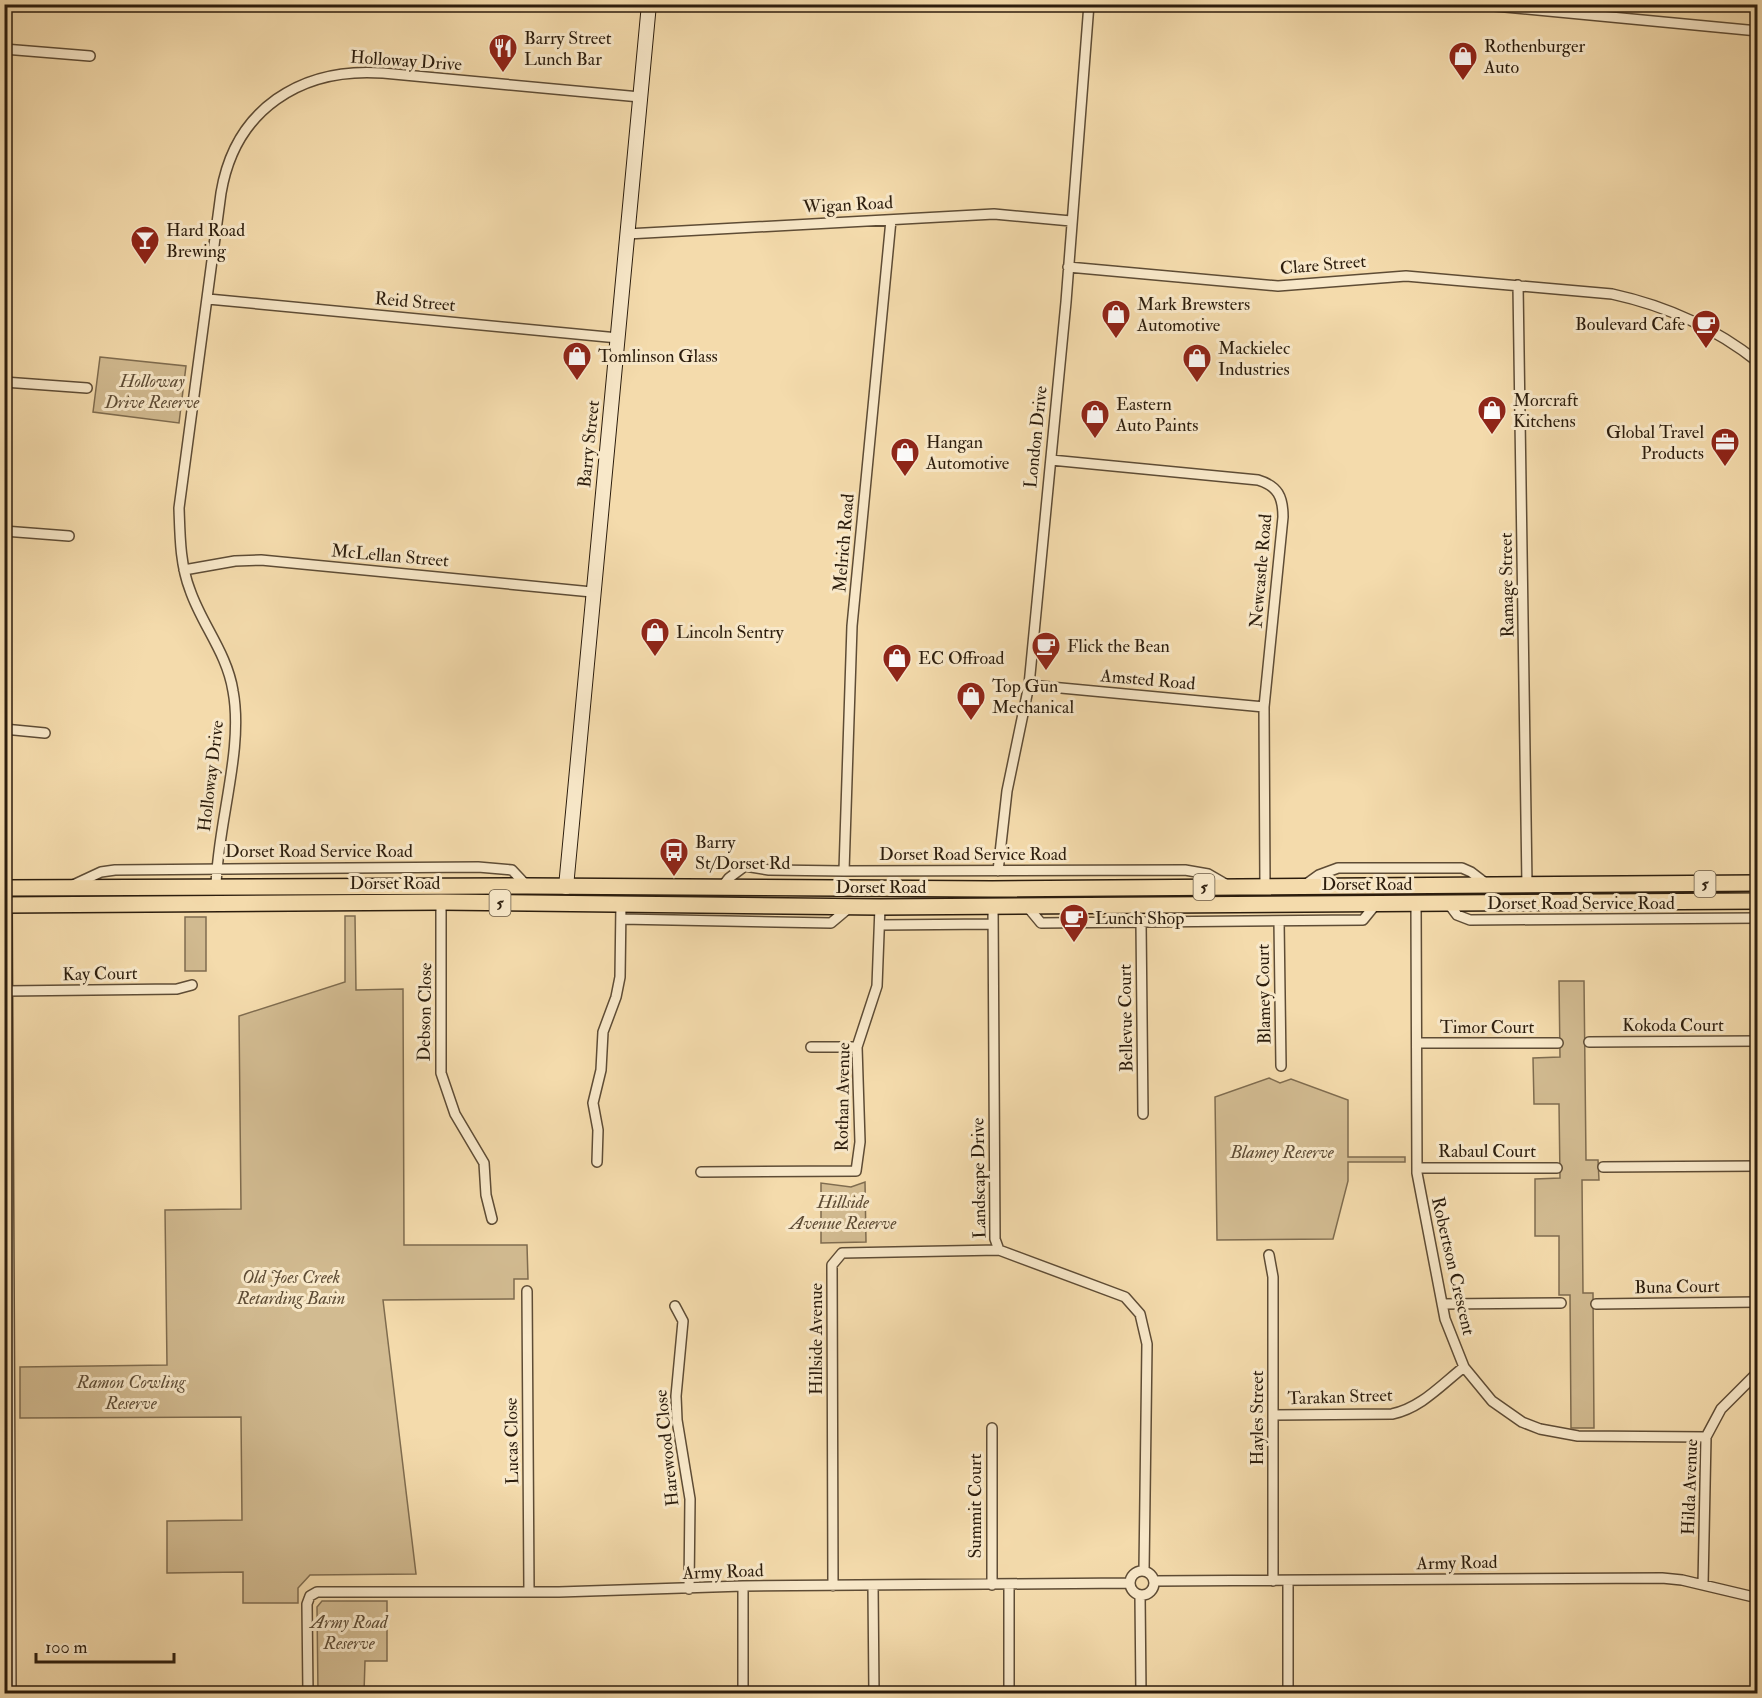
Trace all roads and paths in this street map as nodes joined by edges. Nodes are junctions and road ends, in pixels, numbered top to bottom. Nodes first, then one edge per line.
1 (649, 4) edge
2 (1089, 4) edge
3 (1473, 4) edge
4 (1758, 32) edge
5 (4, 49) edge
6 (90, 56) dead end
7 (640, 97) junction
8 (891, 220) junction
9 (1071, 221) junction
10 (627, 234) junction
11 (1068, 267) junction
12 (1518, 285) junction
13 (208, 299) junction
14 (618, 338) junction
15 (1758, 362) edge
16 (4, 382) edge
17 (87, 388) dead end
18 (1051, 460) junction
19 (4, 531) edge
20 (69, 536) dead end
21 (184, 570) junction
22 (592, 592) junction
23 (1029, 685) junction
24 (1264, 706) junction
25 (4, 729) edge
26 (45, 733) dead end
27 (217, 867) junction
28 (844, 871) junction
29 (998, 871) junction
30 (1653, 884) junction
31 (1758, 884) edge
32 (1416, 885) junction
33 (1488, 885) junction
34 (1527, 885) junction
35 (527, 886) junction
36 (1265, 886) junction
37 (1303, 886) junction
38 (71, 887) junction
39 (216, 887) junction
40 (566, 887) junction
41 (722, 887) junction
42 (1229, 887) junction
43 (6, 888) edge
44 (992, 888) junction
45 (441, 902) junction
46 (1665, 902) junction
47 (1758, 902) edge
48 (1448, 903) junction
49 (1527, 903) junction
50 (565, 904) junction
51 (1376, 904) junction
52 (1416, 904) junction
53 (6, 905) edge
54 (730, 905) junction
55 (1026, 905) junction
56 (1196, 905) junction
57 (850, 906) junction
58 (880, 906) junction
59 (993, 906) junction
60 (621, 912) junction
61 (1758, 918) edge
62 (1164, 921) junction
63 (1280, 921) junction
64 (1141, 922) junction
65 (993, 924) junction
66 (880, 925) junction
67 (192, 986) dead end
68 (8, 991) junction
69 (1758, 1041) edge
70 (1589, 1042) dead end
71 (1417, 1043) junction
72 (1558, 1043) dead end
73 (811, 1047) dead end
74 (857, 1047) junction
75 (1281, 1066) dead end
76 (1143, 1114) dead end
77 (597, 1161) dead end
78 (1758, 1166) edge
79 (1603, 1167) dead end
80 (1417, 1168) junction
81 (1557, 1168) dead end
82 (701, 1172) dead end
83 (492, 1219) dead end
84 (999, 1250) junction
85 (1269, 1255) dead end
86 (527, 1291) dead end
87 (1758, 1302) edge
88 (1561, 1303) dead end
89 (1442, 1304) junction
90 (1596, 1304) dead end
91 (675, 1306) dead end
92 (1464, 1367) junction
93 (1758, 1372) edge
94 (1274, 1415) junction
95 (992, 1428) dead end
96 (1706, 1437) junction
97 (1144, 1571) junction
98 (1154, 1581) junction
99 (1273, 1581) junction
100 (1288, 1581) junction
101 (1130, 1583) junction
102 (1009, 1584) junction
103 (992, 1585) junction
104 (1703, 1585) junction
105 (832, 1586) junction
106 (873, 1586) junction
107 (743, 1587) junction
108 (689, 1589) junction
109 (529, 1591) junction
110 (1140, 1595) junction
111 (1758, 1599) edge
112 (11, 1694) edge
113 (308, 1694) edge
114 (743, 1694) edge
115 (874, 1694) edge
116 (1009, 1694) edge
117 (1141, 1694) edge
118 (1288, 1694) edge

1 - 7 main road, Barry Street
2 - 9 street, London Drive
3 - 4 street
5 - 6 street
7 - 10 main road, Barry Street
7 - 13 street, Holloway Drive
8 - 9 street, Wigan Road
8 - 10 street, Wigan Road
8 - 28 street, Melrich Road
9 - 11 street, London Drive
10 - 14 main road, Barry Street
11 - 12 street, Clare Street
11 - 18 street, London Drive
12 - 15 street, Clare Street
12 - 34 street, Ramage Street
13 - 14 street, Reid Street
13 - 21 street, Holloway Drive
14 - 22 main road, Barry Street
16 - 17 street
18 - 23 street, London Drive
18 - 24 street, Newcastle Road
19 - 20 street
21 - 22 street, McLellan Street
21 - 27 street, Holloway Drive
22 - 40 main road, Barry Street
23 - 24 street, Amsted Road
23 - 29 street, London Drive
24 - 36 street, Newcastle Road
25 - 26 street
27 - 35 street, Dorset Road Service Road
27 - 38 street, Dorset Road Service Road
27 - 39 street, Holloway Drive
28 - 29 street, Dorset Road Service Road
28 - 41 street, Dorset Road Service Road
29 - 42 street, Dorset Road Service Road
30 - 31 main road, Dorset Road / 5
30 - 34 main road, Dorset Road / 5
30 - 46 main road
32 - 33 main road, Dorset Road / 5
32 - 37 main road, Dorset Road / 5
32 - 52 main road
33 - 34 main road, Dorset Road / 5
33 - 37 street, Dorset Road Service Road
34 - 49 main road
35 - 39 main road, Dorset Road / 5
35 - 40 main road, Dorset Road / 5
36 - 37 main road, Dorset Road / 5
36 - 42 main road, Dorset Road / 5
38 - 39 main road, Dorset Road / 5
38 - 43 main road, Dorset Road / 5
40 - 41 main road, Dorset Road / 5
40 - 50 main road
41 - 44 main road, Dorset Road / 5
41 - 54 main road
42 - 44 main road, Dorset Road / 5
43 - 53 main road
44 - 59 main road
45 - 50 main road, Dorset Road / 5
45 - 53 main road, Dorset Road / 5
45 - 83 street, Debson Close
46 - 47 main road, Dorset Road / 5
46 - 49 main road, Dorset Road / 5
48 - 49 main road, Dorset Road / 5
48 - 52 main road, Dorset Road / 5
48 - 61 street, Dorset Road Service Road
50 - 60 main road, Dorset Road / 5
51 - 52 main road, Dorset Road / 5
51 - 56 main road, Dorset Road / 5
51 - 63 street
52 - 71 street, Robertson Crescent
53 - 68 street
54 - 57 main road, Dorset Road / 5
54 - 60 main road, Dorset Road / 5
55 - 56 main road, Dorset Road / 5
55 - 59 main road, Dorset Road / 5
55 - 64 street
56 - 62 street
57 - 58 main road, Dorset Road / 5
57 - 60 street
58 - 59 main road, Dorset Road / 5
58 - 66 street, Rothan Avenue
59 - 65 street, Landscape Drive
60 - 77 street
62 - 63 street
62 - 64 street
63 - 75 street, Blamey Court
64 - 76 street, Bellevue Court
65 - 66 street
65 - 84 street, Landscape Drive
66 - 74 street, Rothan Avenue
67 - 68 street, Kay Court
68 - 112 street
69 - 70 street, Kokoda Court
71 - 72 street, Timor Court
71 - 80 street, Robertson Crescent
73 - 74 street
74 - 82 street, Rothan Avenue
78 - 79 street
80 - 81 street, Rabaul Court
80 - 89 street, Robertson Crescent
84 - 97 street, Landscape Drive
84 - 105 street, Hillside Avenue
85 - 94 street, Hayles Street
86 - 109 street, Lucas Close
87 - 90 street, Buna Court
88 - 89 street
89 - 92 street, Robertson Crescent
91 - 108 street, Harewood Close
92 - 94 street, Tarakan Street
92 - 96 street, Robertson Crescent
93 - 96 street, Hilda Avenue
94 - 99 street, Hayles Street
95 - 103 street, Summit Court
96 - 104 street, Hilda Avenue
97 - 98 street
97 - 101 street
98 - 99 street, Army Road
98 - 110 street
99 - 100 street, Army Road
100 - 104 street, Army Road
100 - 118 street
101 - 102 street, Army Road
101 - 110 street
102 - 103 street, Army Road
102 - 116 street
103 - 106 street, Army Road
104 - 111 street, Army Road
105 - 106 street, Army Road
105 - 107 street, Army Road
106 - 115 street
107 - 108 street, Army Road
107 - 114 street
108 - 109 street, Army Road
109 - 113 street, Army Road
110 - 117 street

